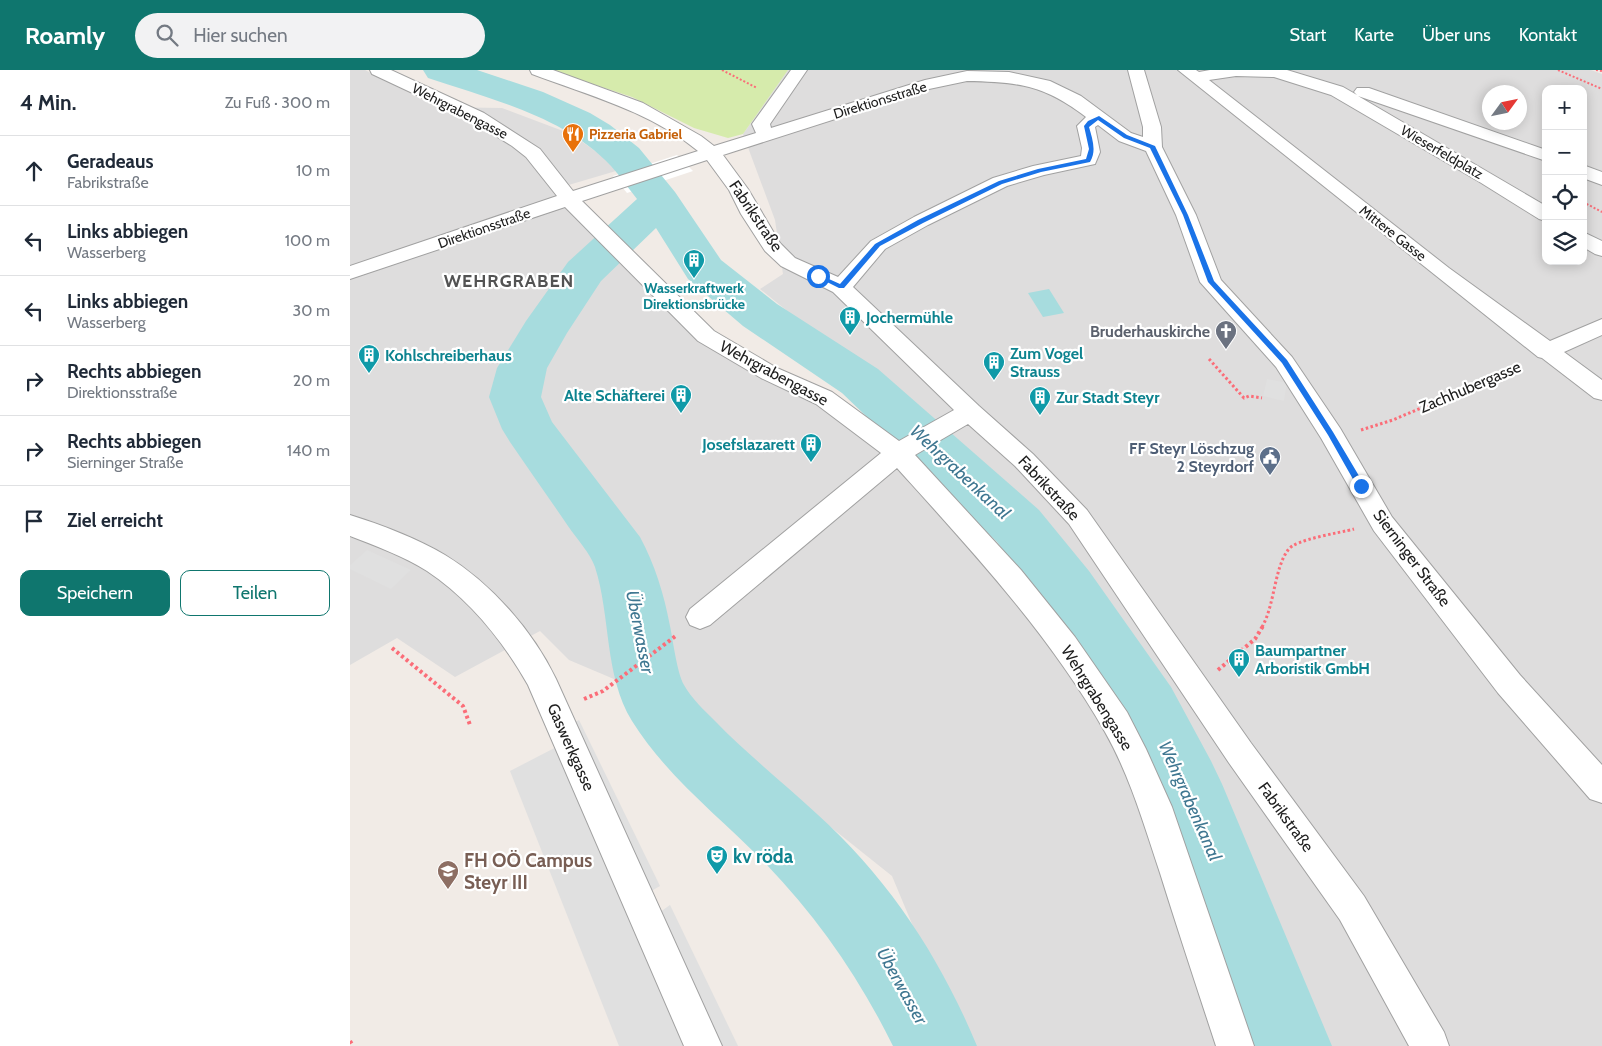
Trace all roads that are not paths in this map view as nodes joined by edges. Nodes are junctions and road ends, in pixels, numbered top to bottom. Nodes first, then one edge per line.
1 (378, 70) edge
2 (538, 70) edge
3 (799, 70) edge
4 (1136, 70) edge
5 (1191, 73) edge
6 (1337, 90) junction
7 (1099, 117) junction
8 (766, 135) junction
9 (1153, 147) junction
10 (712, 154) junction
11 (1542, 155) edge
12 (1587, 173) edge
13 (1602, 179) edge
14 (569, 199) junction
15 (1542, 213) edge
16 (1587, 241) edge
17 (1602, 250) edge
18 (350, 273) edge
19 (841, 287) junction
20 (1602, 326) edge
21 (1546, 352) junction
22 (1602, 392) edge
23 (962, 416) junction
24 (902, 451) junction
25 (350, 525) edge
26 (700, 617) road end
27 (1602, 788) edge
28 (703, 1046) edge
29 (1235, 1046) edge
30 (1430, 1046) edge

1 - 14 street, Wehrgrabengasse
2 - 10 street, Fabrikstraße
3 - 8 street
4 - 9 street, Sierninger Straße
5 - 6 street, Wieserfeldplatz
5 - 21 street, Mittere Gasse
6 - 11 street, Wieserfeldplatz
6 - 15 street, Wieserfeldplatz
7 - 8 street, Direktionsstraße
7 - 9 street, Direktionsstraße
7 - 19 street
8 - 10 street, Direktionsstraße
9 - 27 street, Sierninger Straße
10 - 14 street, Direktionsstraße
10 - 19 street, Fabrikstraße
12 - 13 street
14 - 18 street, Direktionsstraße
14 - 24 street, Wehrgrabengasse
16 - 17 street
19 - 23 street, Fabrikstraße
20 - 21 street
21 - 22 street, Mittere Gasse
23 - 24 street
23 - 30 street, Fabrikstraße
24 - 26 street
24 - 29 street, Wehrgrabengasse
25 - 28 street, Gaswerkgasse

